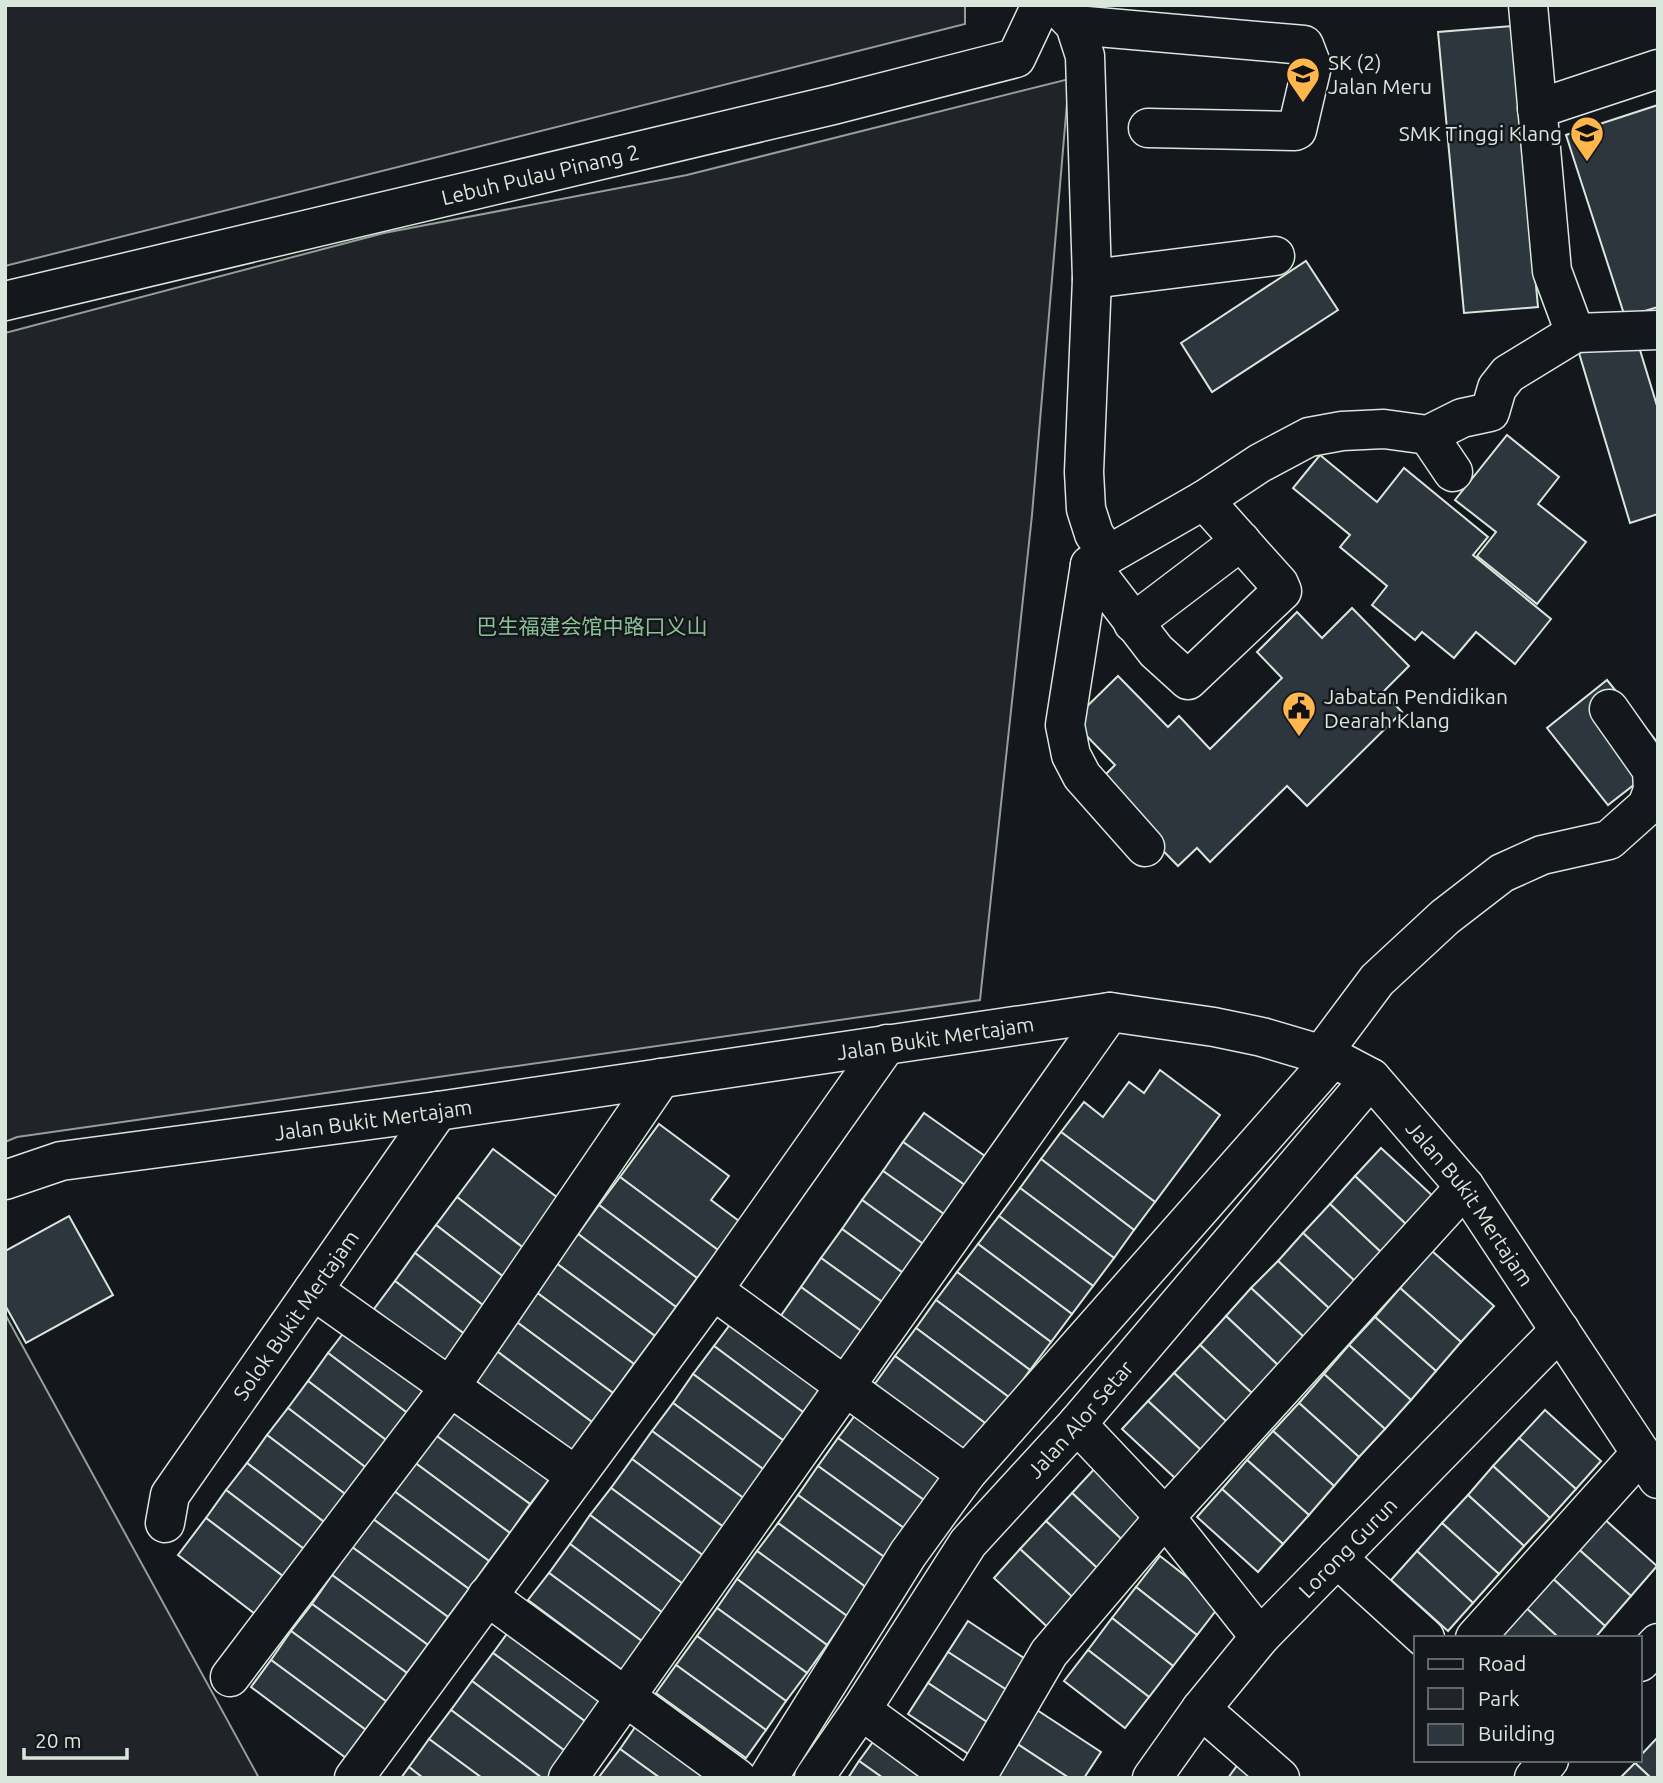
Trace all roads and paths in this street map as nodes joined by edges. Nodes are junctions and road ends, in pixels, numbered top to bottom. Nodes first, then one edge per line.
1 (1041, 5) edge
2 (1528, 5) edge
3 (1066, 15) edge
4 (1658, 69) edge
5 (1537, 109) junction
6 (1148, 128) dead end
7 (1275, 256) dead end
8 (1092, 279) junction
9 (5, 301) edge
10 (1658, 330) edge
11 (1575, 333) junction
12 (1428, 435) junction
13 (1453, 472) dead end
14 (1204, 500) junction
15 (1241, 541) junction
16 (1099, 560) junction
17 (1133, 623) junction
18 (1609, 709) dead end
19 (1145, 847) dead end
20 (1110, 1012) junction
21 (887, 1044) junction
22 (1327, 1057) junction
23 (661, 1078) junction
24 (1371, 1078) junction
25 (438, 1111) junction
26 (5, 1180) edge
27 (1465, 1187) junction
28 (313, 1290) junction
29 (713, 1290) junction
30 (1560, 1330) junction
31 (845, 1386) junction
32 (450, 1387) junction
33 (1077, 1424) junction
34 (1649, 1466) edge
35 (966, 1474) junction
36 (576, 1476) junction
37 (1165, 1517) junction
38 (165, 1523) dead end
39 (1338, 1558) junction
40 (487, 1597) junction
41 (1423, 1636) edge
42 (1477, 1636) edge
43 (1260, 1637) junction
44 (1658, 1643) edge
45 (1642, 1660) edge
46 (230, 1677) dead end
47 (625, 1697) junction
48 (1200, 1709) junction
49 (861, 1710) junction
50 (1547, 1762) edge
51 (354, 1778) edge
52 (568, 1778) edge
53 (737, 1778) edge
54 (768, 1778) edge
55 (814, 1778) edge
56 (954, 1778) edge
57 (975, 1778) edge
58 (1152, 1778) edge
59 (1280, 1778) edge
60 (1534, 1778) edge

1 - 9 street, Lebuh Pulau Pinang 2
2 - 5 street
3 - 6 street
3 - 8 street
4 - 5 street
5 - 11 street
7 - 8 street
8 - 16 street
10 - 11 street
11 - 12 street
12 - 13 street
12 - 14 street
14 - 15 street
14 - 16 street
15 - 17 street
15 - 17 street
16 - 17 street
16 - 19 street
18 - 22 street
20 - 21 street, Jalan Bukit Mertajam
20 - 22 street, Jalan Bukit Mertajam
20 - 31 street
21 - 23 street, Jalan Bukit Mertajam
21 - 29 street
22 - 24 street, Jalan Bukit Mertajam
22 - 35 street
23 - 25 street, Jalan Bukit Mertajam
23 - 32 street
24 - 27 street, Jalan Bukit Mertajam
24 - 33 street, Jalan Alor Setar
25 - 26 street, Jalan Bukit Mertajam
25 - 28 street, Solok Bukit Mertajam
27 - 30 street, Jalan Bukit Mertajam
27 - 37 street
28 - 32 street
28 - 38 street, Solok Bukit Mertajam
29 - 31 street
29 - 36 street
30 - 34 street, Jalan Bukit Mertajam
30 - 39 street, Lorong Gurun
31 - 35 street
31 - 47 street
32 - 36 street
32 - 46 street
33 - 37 street
33 - 49 street, Jalan Alor Setar
34 - 42 street
35 - 54 street
36 - 40 street
37 - 43 street
37 - 57 street
39 - 41 street
39 - 43 street, Lorong Gurun
40 - 47 street
40 - 51 street
43 - 48 street, Lorong Gurun
44 - 45 street
47 - 52 street
47 - 53 street
48 - 58 street, Lorong Gurun
48 - 59 street
49 - 55 street, Jalan Alor Setar
49 - 56 street
50 - 60 street

